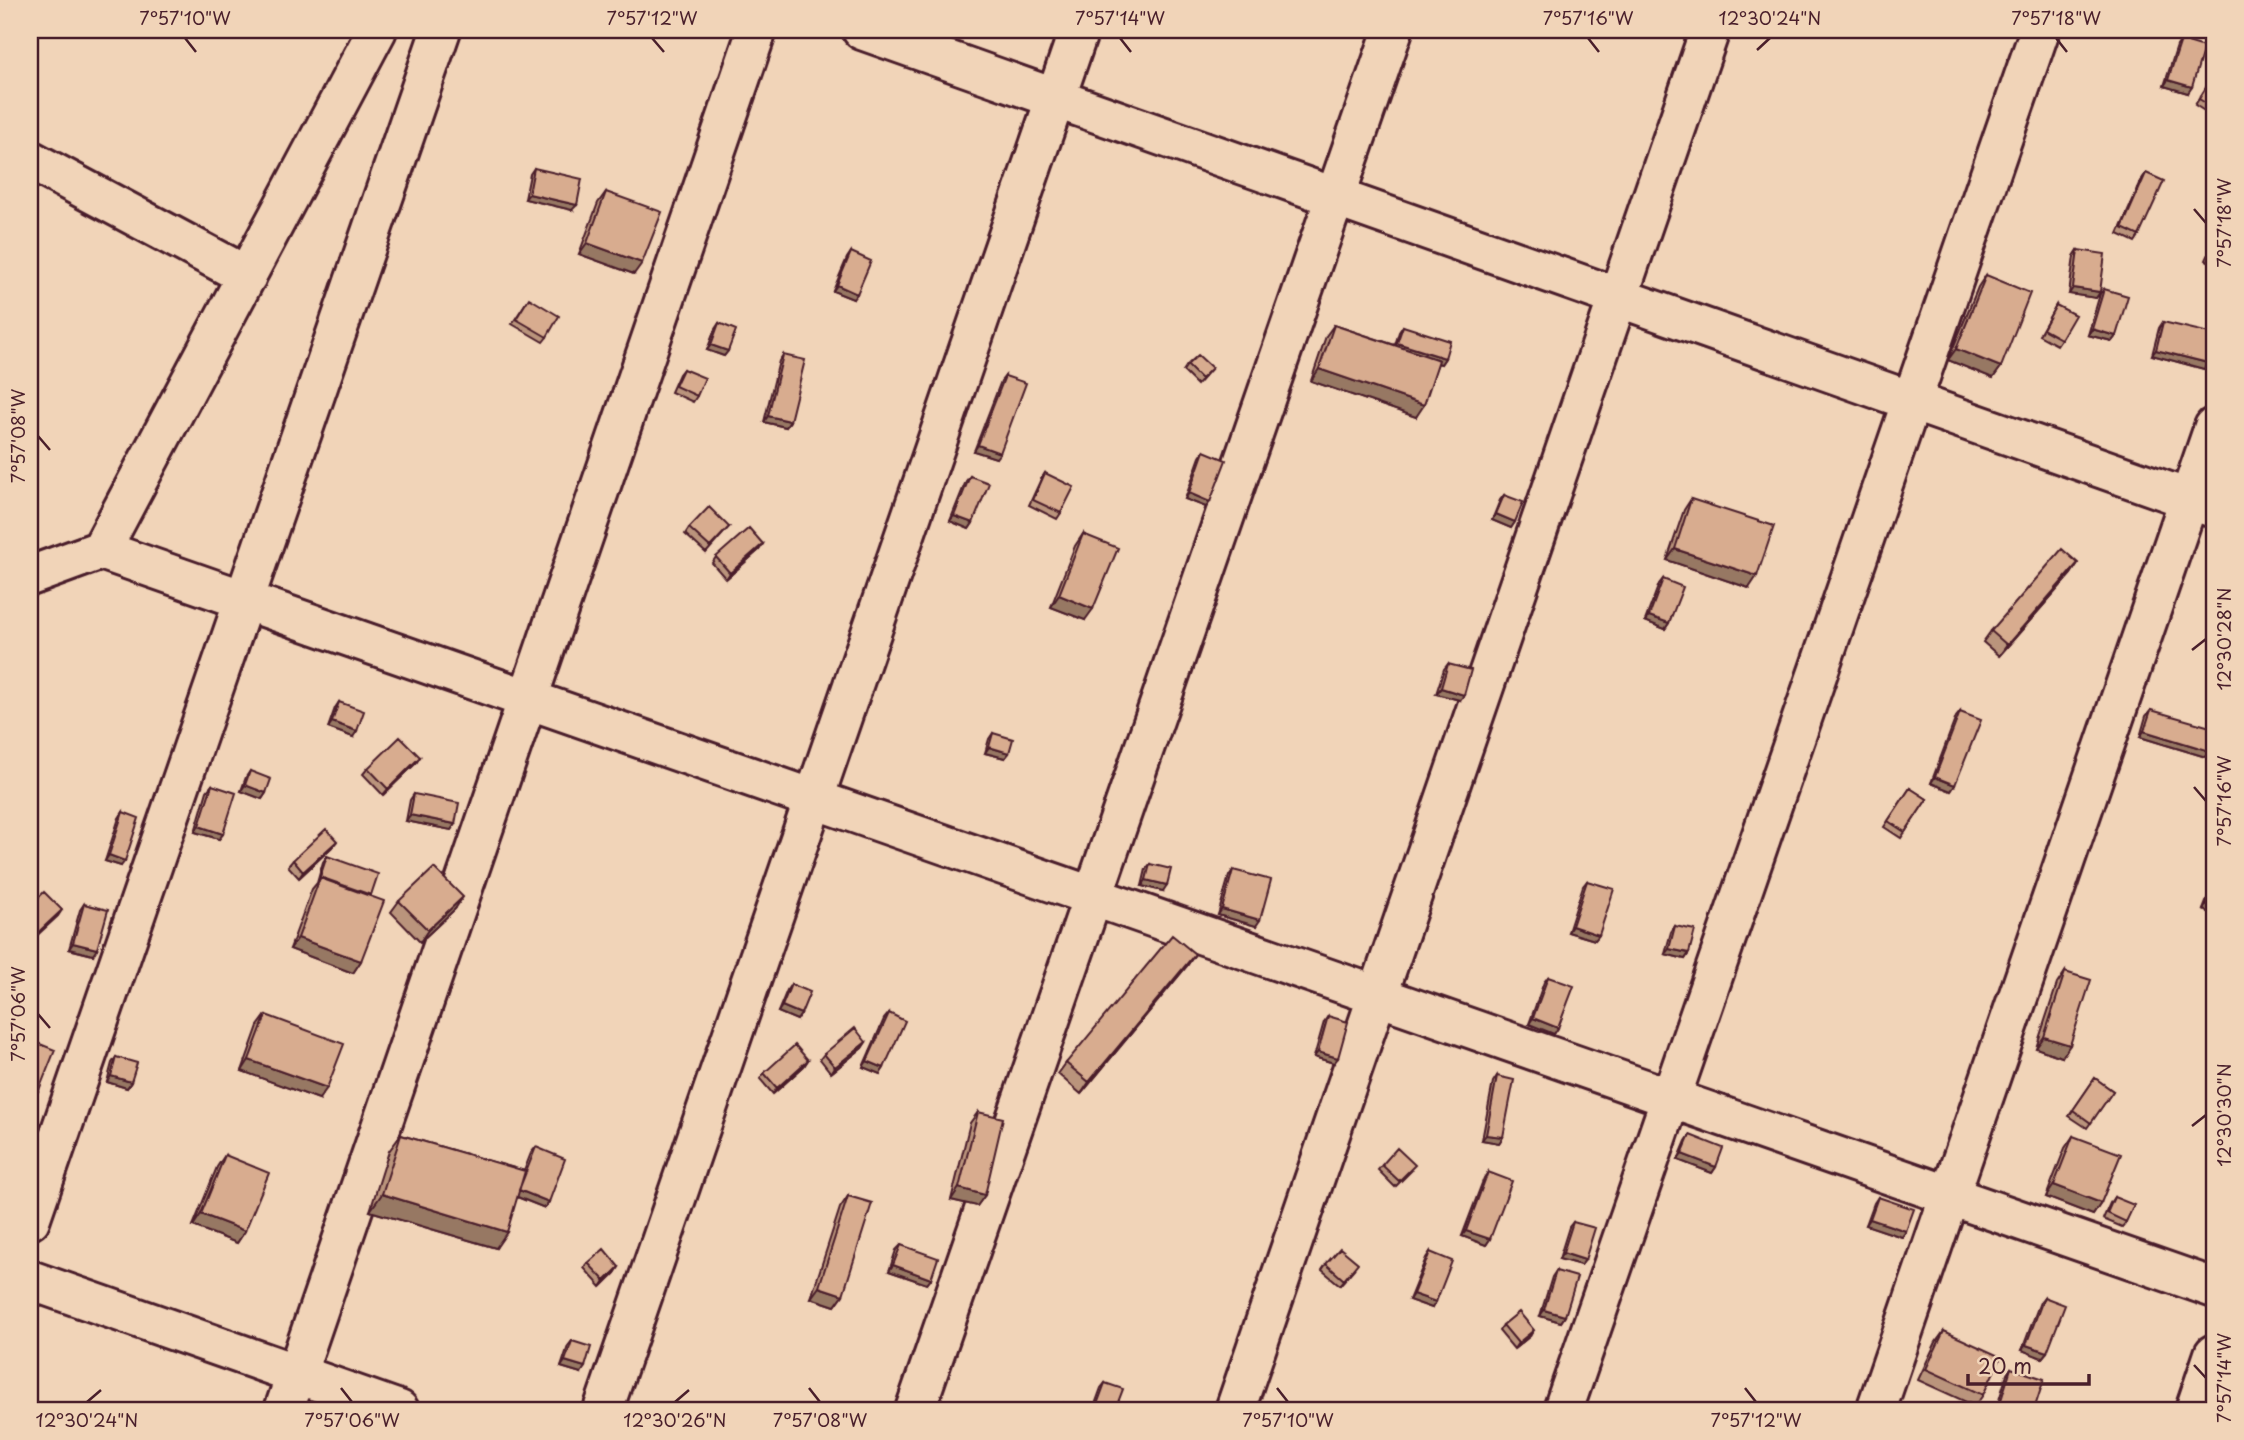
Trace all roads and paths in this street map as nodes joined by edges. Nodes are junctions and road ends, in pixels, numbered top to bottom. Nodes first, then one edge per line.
1 (377, 30) edge
2 (441, 30) edge
3 (757, 30) edge
4 (862, 30) edge
5 (1079, 30) edge
6 (1393, 30) edge
7 (1710, 30) edge
8 (2040, 30) edge
9 (1055, 98) junction
10 (30, 160) edge
11 (1335, 197) junction
12 (247, 276) junction
13 (1618, 297) junction
14 (1912, 401) junction
15 (2214, 427) edge
16 (2202, 504) edge
17 (101, 550) junction
18 (30, 576) edge
19 (244, 600) junction
20 (527, 699) junction
21 (814, 799) junction
22 (1093, 896) junction
23 (1378, 995) junction
24 (1671, 1098) junction
25 (1950, 1195) junction
26 (30, 1220) edge
27 (30, 1280) edge
28 (2214, 1288) edge
29 (2214, 1354) edge
30 (297, 1374) junction
31 (284, 1410) edge
32 (398, 1410) edge
33 (603, 1410) edge
34 (915, 1410) edge
35 (1235, 1410) edge
36 (1563, 1410) edge
37 (1876, 1410) edge
38 (2195, 1410) edge

1 - 12 street
2 - 19 street
3 - 20 street
4 - 9 street
5 - 9 street
6 - 11 street
7 - 13 street
8 - 14 street
9 - 11 street
9 - 21 street
10 - 12 street
11 - 13 street
11 - 22 street
12 - 17 street
13 - 14 street
13 - 23 street
14 - 16 street
14 - 24 street
15 - 16 street
16 - 25 street
17 - 18 street
17 - 19 street
19 - 20 street
19 - 26 street
20 - 21 street
20 - 30 street
21 - 22 street
21 - 33 street
22 - 23 street
22 - 34 street
23 - 24 street
23 - 35 street
24 - 25 street
24 - 36 street
25 - 28 street
25 - 37 street
27 - 30 street
29 - 38 street
30 - 31 street
30 - 32 street

